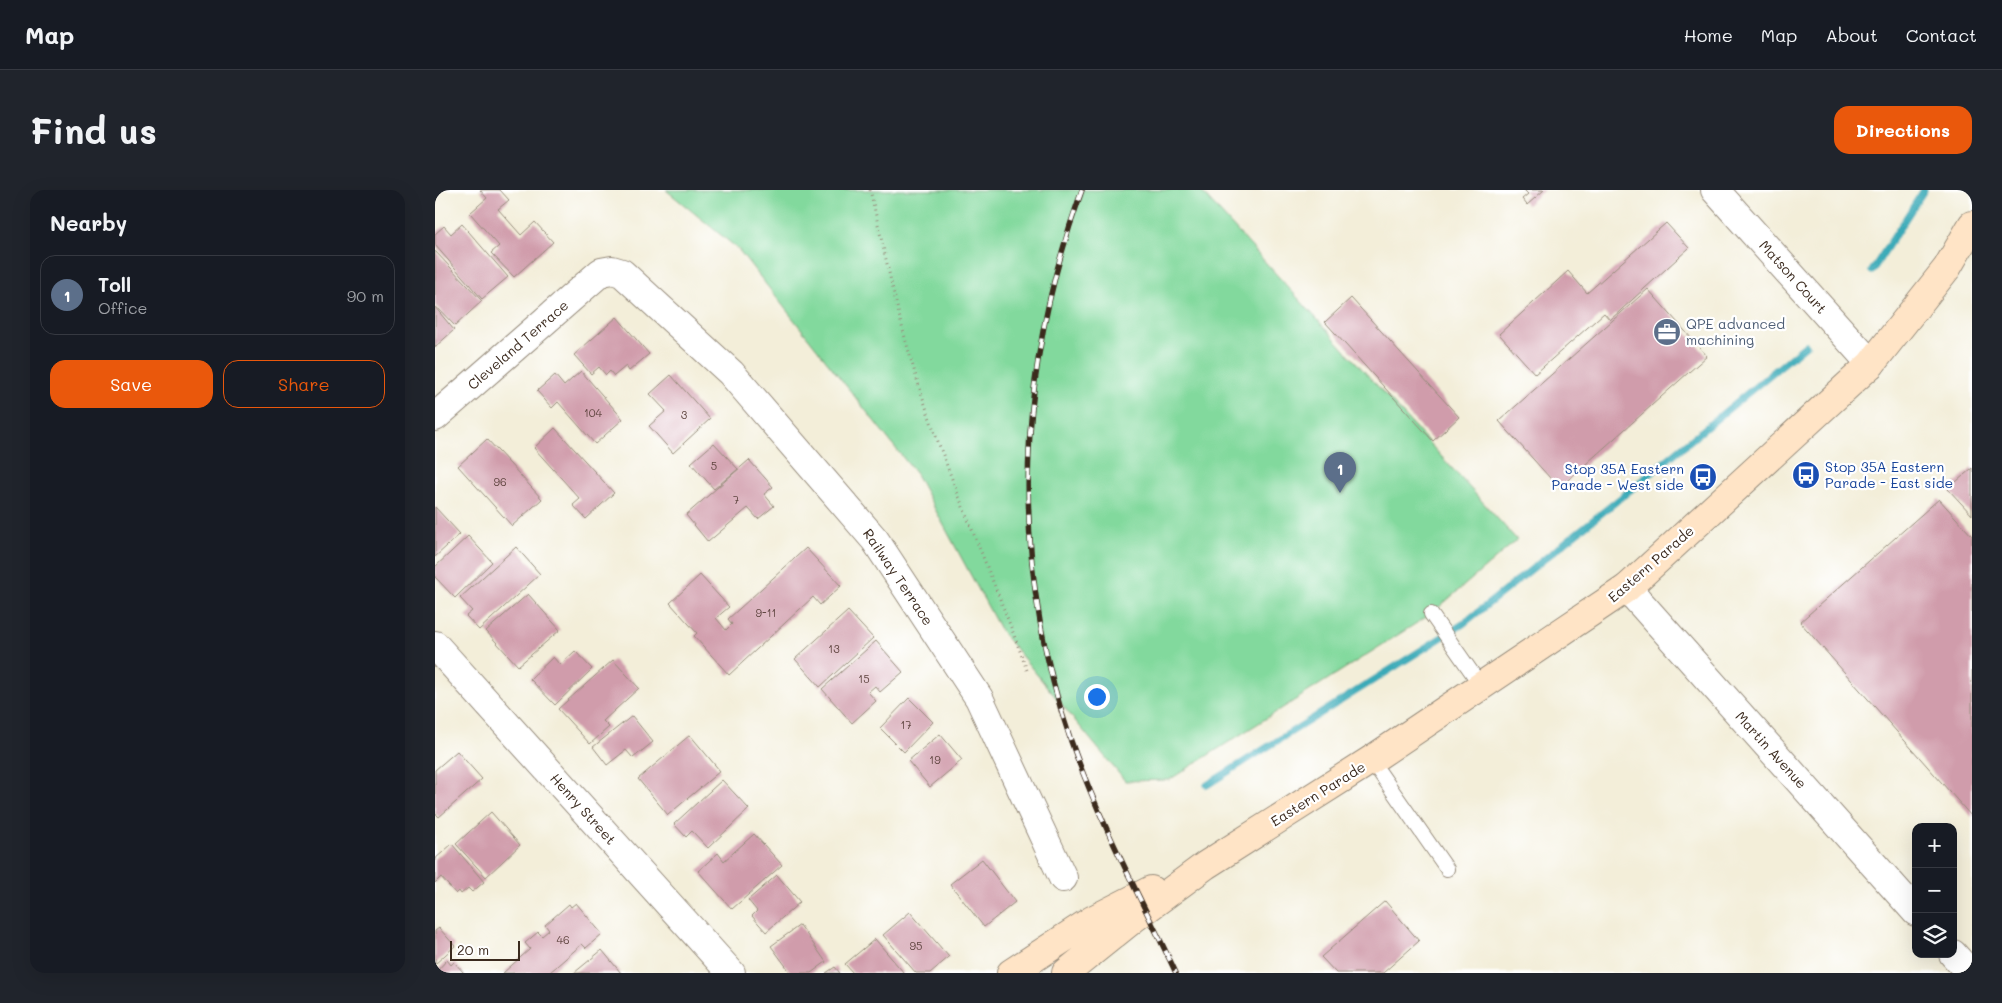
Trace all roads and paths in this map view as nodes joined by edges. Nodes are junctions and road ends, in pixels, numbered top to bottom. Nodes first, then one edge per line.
1 (870, 190) edge
2 (1715, 190) edge
3 (1972, 225) edge
4 (601, 272) joint
5 (1871, 364) junction
6 (435, 417) edge
7 (1627, 588) junction
8 (1431, 614) dead end
9 (435, 645) edge
10 (1028, 673) dead end
11 (1481, 688) junction
12 (1371, 760) junction
13 (1212, 860) junction
14 (1447, 869) dead end
15 (1063, 878) dead end
16 (1912, 908) edge
17 (1957, 958) edge
18 (731, 973) edge
19 (1011, 973) edge
20 (1066, 973) edge
21 (1970, 973) edge

1 - 10 path
2 - 5 street, Matson Court
3 - 5 main road, Eastern Parade
4 - 6 street, Cleveland Terrace
4 - 15 street, Railway Terrace
5 - 7 main road, Eastern Parade
7 - 11 main road, Eastern Parade
7 - 16 street, Martin Avenue
8 - 11 lane
9 - 18 street, Henry Street
11 - 12 main road, Eastern Parade
12 - 13 main road, Eastern Parade
12 - 14 lane
13 - 19 main road, Eastern Parade
13 - 20 main road, Eastern Parade
17 - 21 street

